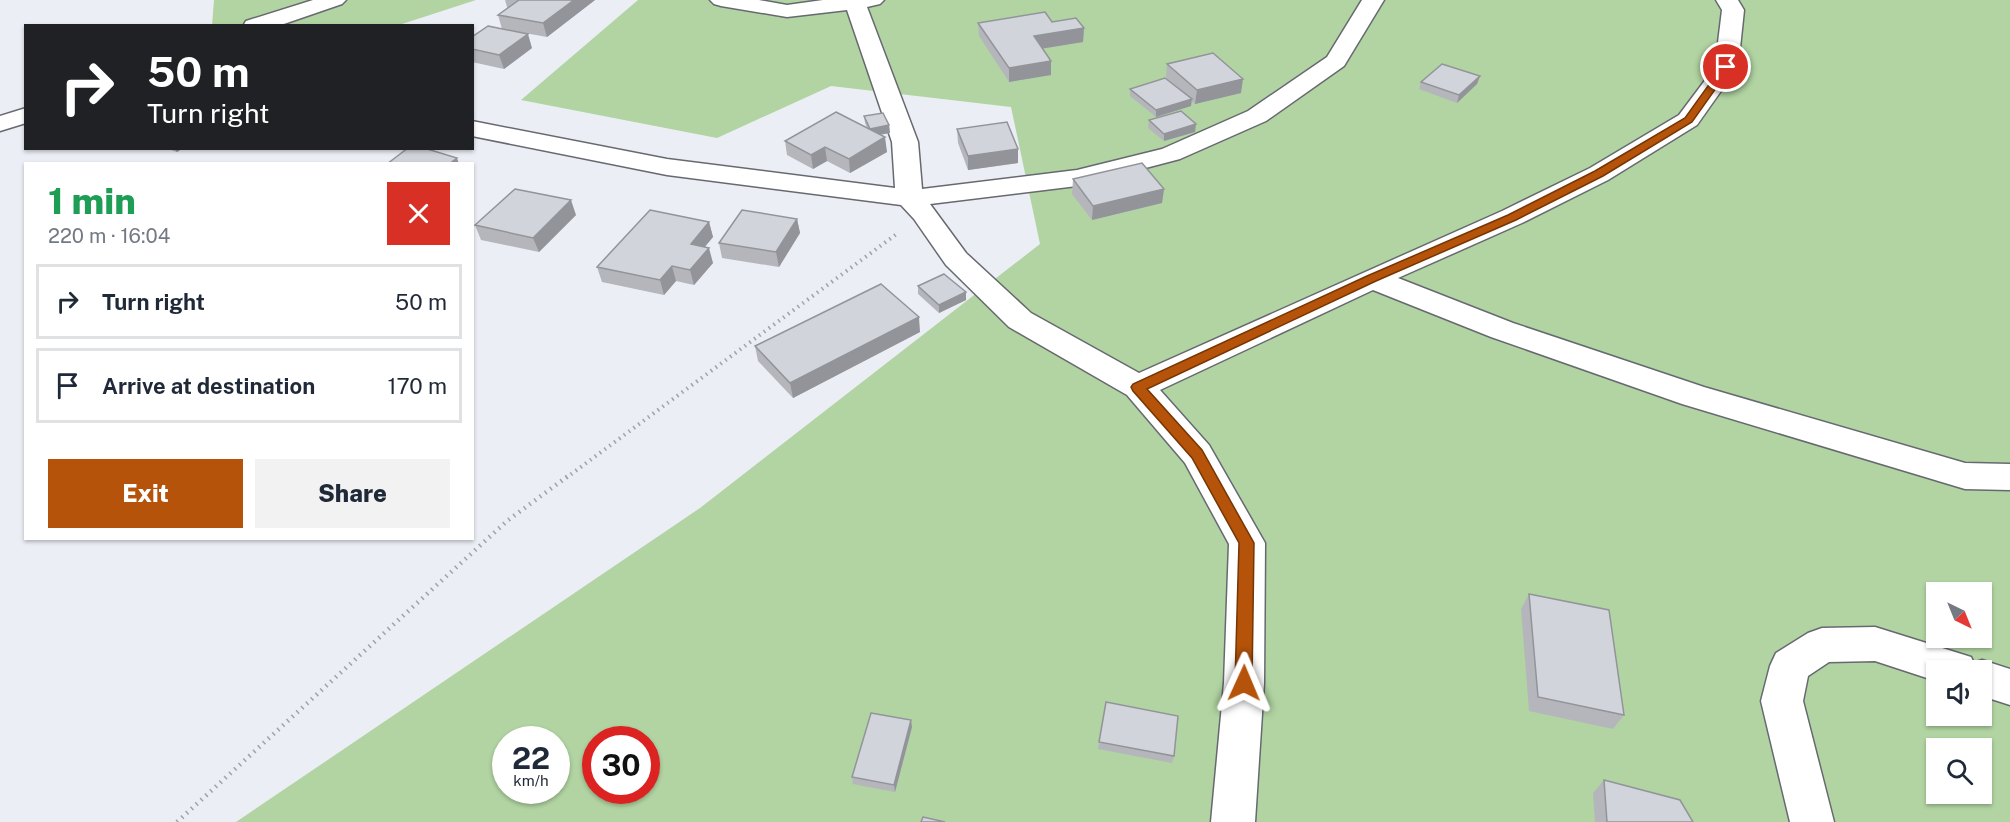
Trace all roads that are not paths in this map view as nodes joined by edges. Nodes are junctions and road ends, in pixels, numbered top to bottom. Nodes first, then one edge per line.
1 (335, 0) edge
2 (721, 0) edge
3 (1373, 0) edge
4 (1727, 0) edge
5 (864, 1) edge
6 (260, 24) edge
7 (24, 116) edge
8 (0, 124) edge
9 (474, 128) edge
10 (916, 206) junction
11 (1372, 279) junction
12 (1138, 387) junction
13 (2010, 477) edge
14 (1926, 660) edge
15 (1992, 681) edge
16 (2010, 687) edge
17 (1233, 822) edge
18 (1812, 822) edge

1 - 6 street
2 - 5 street
3 - 10 street
4 - 11 street
5 - 10 street
7 - 8 street
9 - 10 street
10 - 12 street
11 - 12 street
11 - 13 street
12 - 17 street
14 - 18 street
15 - 16 street

